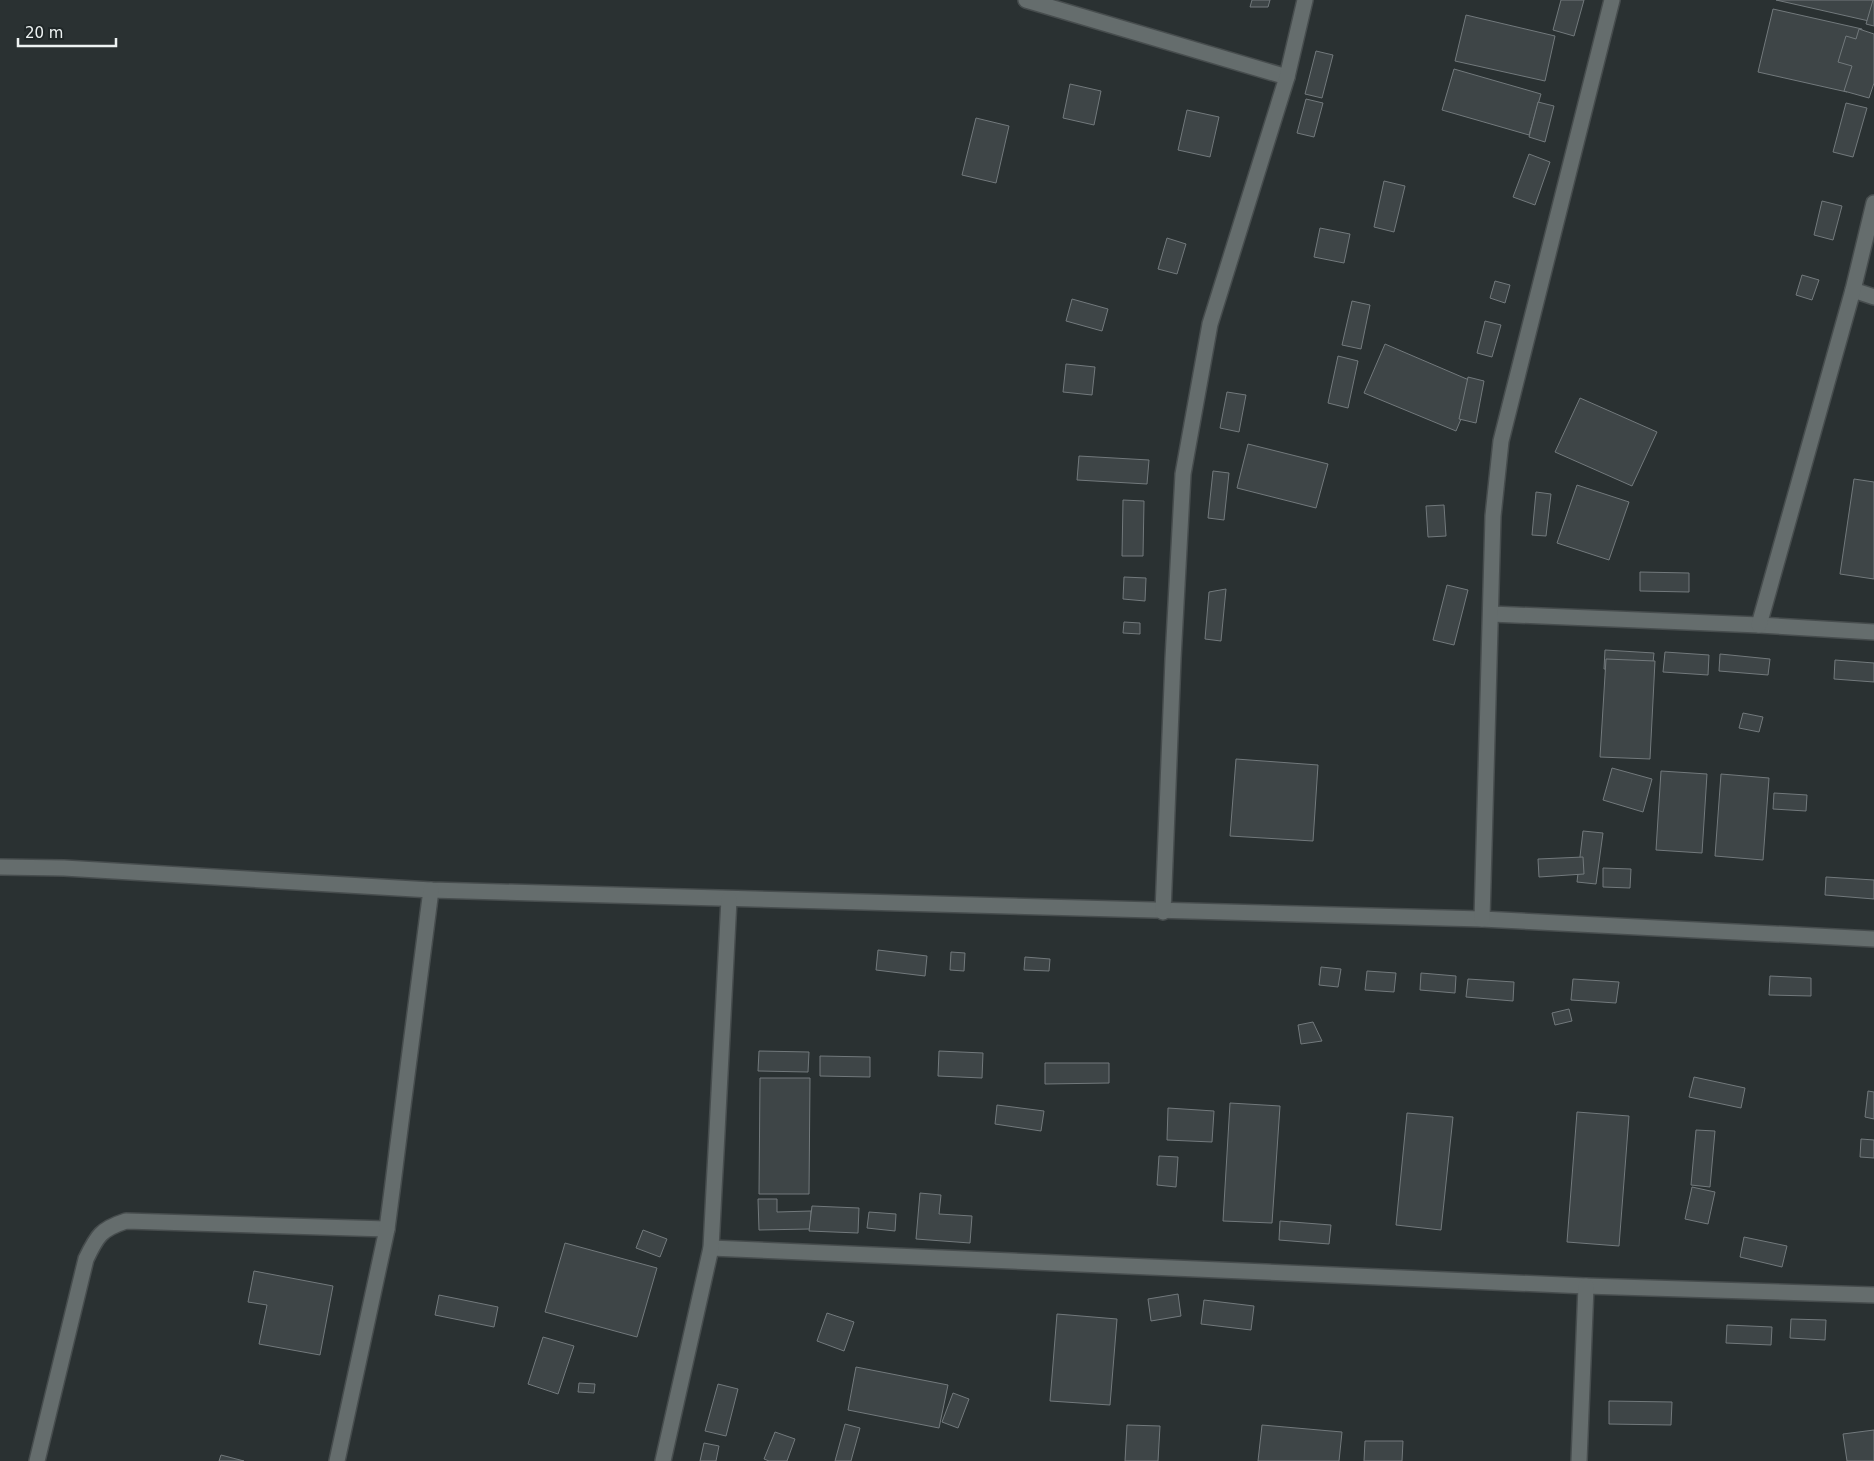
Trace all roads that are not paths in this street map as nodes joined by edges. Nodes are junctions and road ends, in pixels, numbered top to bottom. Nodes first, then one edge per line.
1 (1026, 0) edge
2 (1305, 0) edge
3 (1612, 0) edge
4 (1287, 77) junction
5 (1874, 203) edge
6 (1853, 290) junction
7 (1874, 296) edge
8 (1491, 614) junction
9 (1760, 625) junction
10 (1874, 632) edge
11 (0, 867) edge
12 (431, 890) junction
13 (729, 899) junction
14 (1163, 912) junction
15 (1482, 919) junction
16 (1874, 939) edge
17 (387, 1230) junction
18 (711, 1248) junction
19 (1586, 1286) junction
20 (1874, 1295) edge
21 (38, 1461) edge
22 (337, 1461) edge
23 (662, 1461) edge
24 (1579, 1461) edge

1 - 4 street
2 - 4 street
3 - 8 street
4 - 14 street
5 - 6 street
6 - 7 street
6 - 9 street
8 - 9 street
8 - 15 street
9 - 10 street
11 - 12 street
12 - 13 street
12 - 17 street
13 - 14 street
13 - 18 street
14 - 15 street
15 - 16 street
17 - 21 street
17 - 22 street
18 - 19 street
18 - 23 street
19 - 20 street
19 - 24 street

